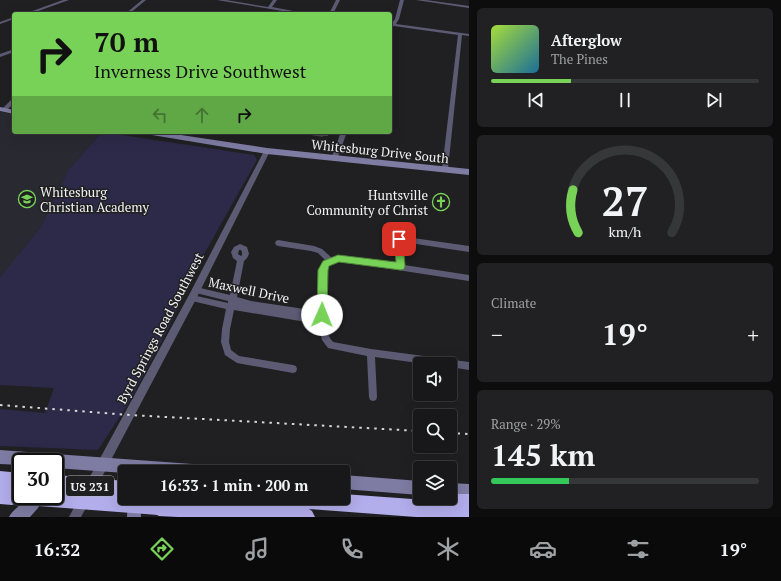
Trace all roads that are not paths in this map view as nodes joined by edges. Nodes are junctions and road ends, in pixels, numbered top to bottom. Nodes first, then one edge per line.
1 (67, 0) edge
2 (144, 0) edge
3 (219, 0) edge
4 (275, 0) edge
5 (338, 0) edge
6 (402, 0) edge
7 (418, 0) edge
8 (469, 7) edge
9 (269, 8) junction
10 (32, 12) edge
11 (129, 12) edge
12 (294, 12) edge
13 (332, 12) edge
14 (12, 19) edge
15 (0, 23) edge
16 (392, 23) edge
17 (392, 25) edge
18 (460, 34) junction
19 (469, 35) edge
20 (12, 51) edge
21 (0, 56) edge
22 (12, 102) edge
23 (2, 110) edge
24 (12, 112) edge
25 (159, 134) edge
26 (343, 134) edge
27 (267, 151) junction
28 (334, 159) junction
29 (445, 169) junction
30 (469, 172) edge
31 (278, 243) dead end
32 (469, 249) edge
33 (241, 260) dead end
34 (331, 261) junction
35 (401, 266) junction
36 (469, 278) edge
37 (194, 294) junction
38 (232, 304) junction
39 (322, 318) junction
40 (371, 353) junction
41 (469, 366) edge
42 (293, 369) dead end
43 (373, 397) dead end
44 (0, 458) edge
45 (12, 459) edge
46 (64, 463) edge
47 (101, 465) junction
48 (118, 467) edge
49 (0, 479) edge
50 (350, 483) edge
51 (64, 485) edge
52 (12, 487) edge
53 (413, 487) edge
54 (118, 488) edge
55 (457, 490) edge
56 (469, 491) edge
57 (64, 495) edge
58 (469, 503) edge
59 (350, 504) edge
60 (31, 505) edge
61 (135, 505) edge
62 (366, 505) junction
63 (469, 512) edge
64 (16, 517) edge
65 (75, 517) edge
66 (134, 517) edge
67 (306, 517) edge

1 - 10 street
2 - 11 street
3 - 9 street
4 - 9 street
5 - 13 street
6 - 16 street
7 - 8 street
9 - 12 street
14 - 15 street
17 - 18 street
18 - 19 street
18 - 29 street
20 - 21 street
22 - 23 street
23 - 24 main road
25 - 27 main road, Whitesburg Drive South
26 - 28 street
27 - 28 main road, Whitesburg Drive South
27 - 37 street, Byrd Springs Road Southwest
28 - 29 main road, Whitesburg Drive South
29 - 30 main road, Whitesburg Drive South
31 - 34 street
32 - 35 street
33 - 38 street
34 - 35 street
34 - 39 street
35 - 36 street
37 - 38 street
37 - 47 street, Byrd Springs Road Southwest
38 - 39 street
38 - 42 street
39 - 40 street
40 - 41 street
40 - 43 street
44 - 45 main road
46 - 47 main road
47 - 48 main road
47 - 65 street, Byrd Springs Road Southwest
49 - 52 highway
50 - 53 main road
51 - 54 highway, US 231, bridge
55 - 56 main road
57 - 67 highway, bridge
58 - 62 highway
59 - 62 highway
60 - 64 main road
61 - 66 main road
62 - 63 highway

